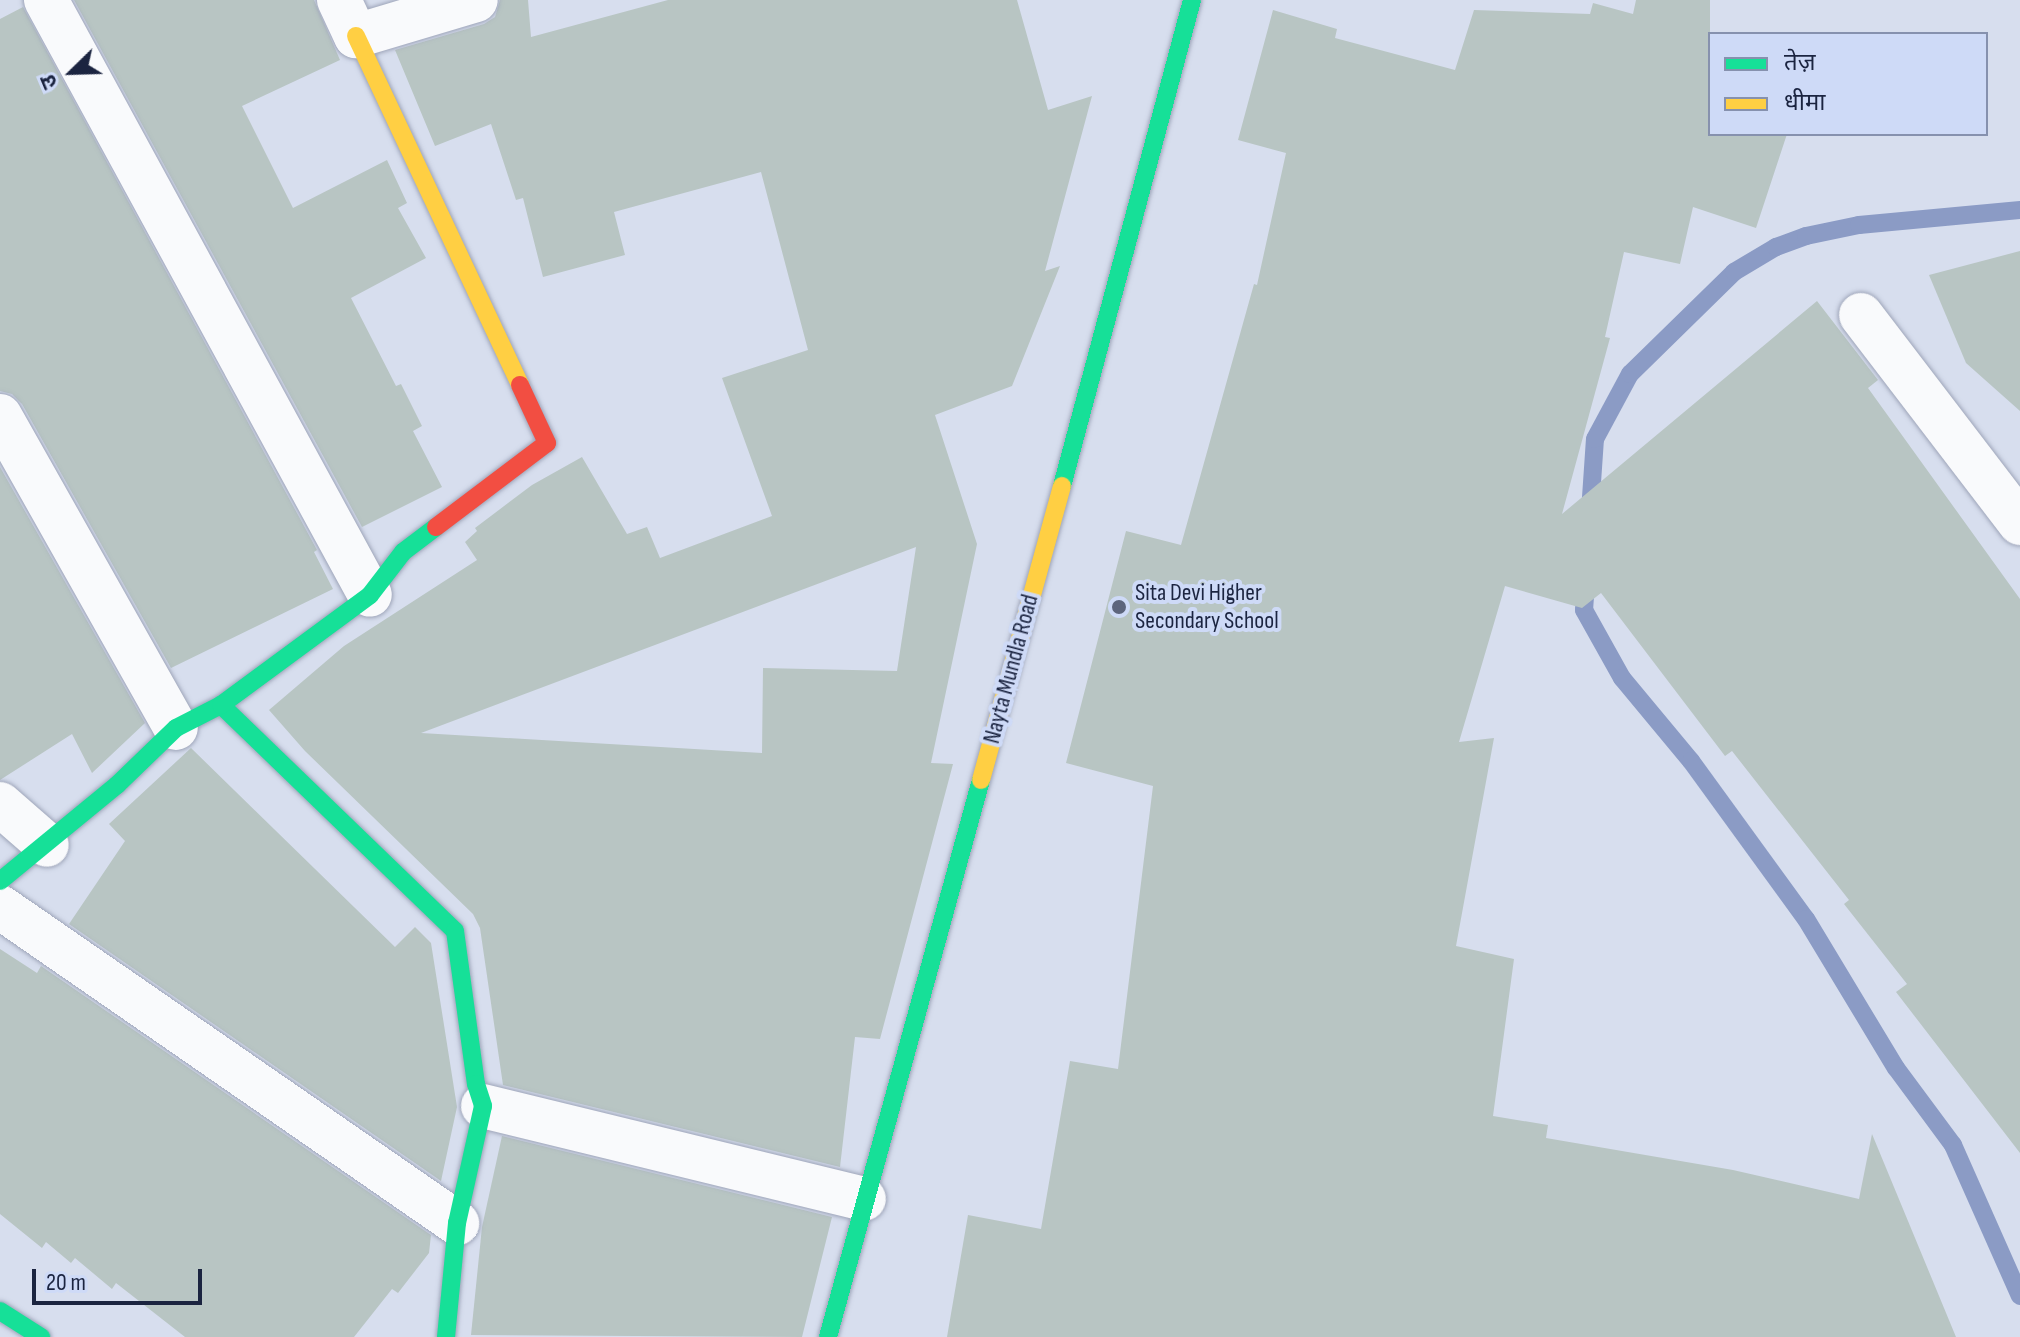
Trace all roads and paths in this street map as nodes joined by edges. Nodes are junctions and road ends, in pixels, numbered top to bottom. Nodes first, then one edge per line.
1 (46, 0) edge
2 (476, 0) edge
3 (1192, 0) edge
4 (347, 18) edge
5 (1861, 315) dead end
6 (0, 416) edge
7 (2020, 523) edge
8 (370, 595) junction
9 (221, 705) junction
10 (176, 728) junction
11 (0, 804) edge
12 (47, 845) junction
13 (0, 881) edge
14 (0, 907) edge
15 (483, 1106) junction
16 (864, 1199) junction
17 (457, 1223) junction
18 (0, 1311) edge
19 (41, 1337) edge
20 (446, 1337) edge
21 (828, 1337) edge

1 - 8 street
2 - 4 street
3 - 16 main road, Nayta Mundla Road
4 - 8 main road
5 - 7 street
6 - 10 street
8 - 9 main road
9 - 10 main road
9 - 15 main road
10 - 12 main road
11 - 12 street
12 - 13 main road
14 - 17 street
15 - 16 street
15 - 17 main road
16 - 21 main road, Nayta Mundla Road
17 - 20 main road
18 - 19 main road

